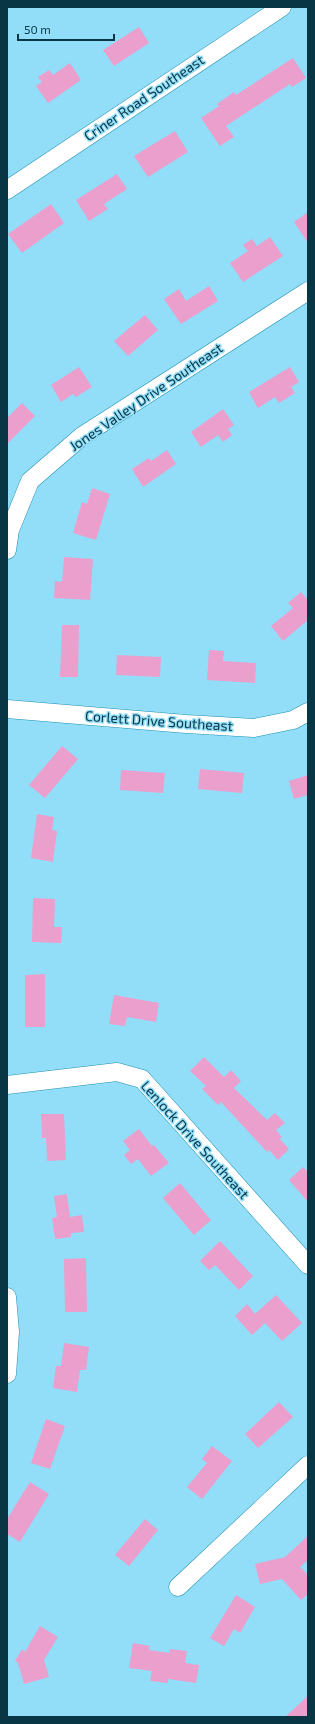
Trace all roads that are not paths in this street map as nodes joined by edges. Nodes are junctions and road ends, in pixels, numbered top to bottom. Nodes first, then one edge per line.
1 (282, 7) edge
2 (7, 190) edge
3 (308, 291) edge
4 (7, 550) edge
5 (7, 709) edge
6 (308, 712) edge
7 (7, 1085) edge
8 (308, 1265) edge
9 (7, 1297) edge
10 (7, 1374) edge
11 (308, 1465) edge
12 (178, 1587) dead end

1 - 2 street, Criner Road Southeast
3 - 4 street, Jones Valley Drive Southeast
5 - 6 street, Corlett Drive Southeast
7 - 8 street, Lenlock Drive Southeast
9 - 10 street
11 - 12 street

